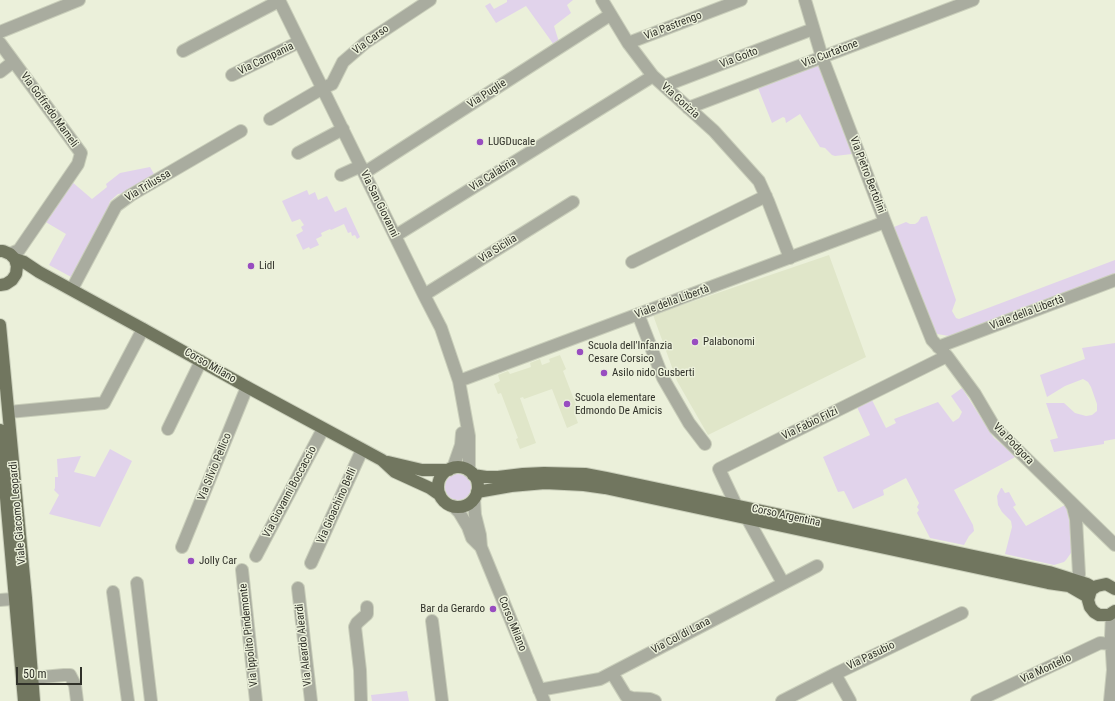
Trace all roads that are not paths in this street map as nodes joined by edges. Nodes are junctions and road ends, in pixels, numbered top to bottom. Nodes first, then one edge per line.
1 (79, 0) edge
2 (430, 0) edge
3 (602, 0) edge
4 (741, 0) edge
5 (805, 0) edge
6 (973, 0) edge
7 (279, 1) edge
8 (610, 15) junction
9 (813, 29) junction
10 (0, 32) edge
11 (299, 42) junction
12 (0, 43) edge
13 (628, 43) junction
14 (183, 51) dead end
15 (822, 57) junction
16 (232, 75) dead end
17 (652, 76) junction
18 (664, 86) junction
19 (323, 88) junction
20 (688, 108) junction
21 (270, 119) dead end
22 (343, 129) junction
23 (241, 131) dead end
24 (298, 153) dead end
25 (362, 170) junction
26 (342, 175) dead end
27 (766, 196) junction
28 (573, 202) dead end
29 (885, 222) junction
30 (395, 236) junction
31 (6, 253) edge
32 (790, 258) junction
33 (632, 262) dead end
34 (39, 272) junction
35 (16, 274) junction
36 (1115, 280) edge
37 (0, 285) edge
38 (72, 289) junction
39 (424, 295) junction
40 (638, 314) junction
41 (0, 325) edge
42 (143, 329) junction
43 (938, 347) junction
44 (947, 356) junction
45 (2, 360) edge
46 (201, 361) junction
47 (459, 381) junction
48 (247, 387) junction
49 (8, 412) junction
50 (464, 414) junction
51 (323, 428) junction
52 (168, 429) dead end
53 (0, 430) edge
54 (706, 444) dead end
55 (362, 450) junction
56 (382, 460) junction
57 (451, 469) junction
58 (471, 473) junction
59 (440, 495) junction
60 (475, 496) junction
61 (1066, 496) junction
62 (453, 506) junction
63 (742, 512) junction
64 (1115, 545) edge
65 (182, 547) dead end
66 (481, 547) junction
67 (256, 556) dead end
68 (311, 563) dead end
69 (817, 566) dead end
70 (242, 570) dead end
71 (1078, 581) junction
72 (137, 583) dead end
73 (783, 583) junction
74 (298, 588) dead end
75 (1115, 589) edge
76 (113, 592) dead end
77 (1091, 593) junction
78 (20, 599) junction
79 (0, 600) edge
80 (367, 607) dead end
81 (1114, 612) edge
82 (962, 613) dead end
83 (1099, 615) junction
84 (432, 621) dead end
85 (1112, 640) edge
86 (612, 673) junction
87 (835, 674) junction
88 (32, 678) junction
89 (542, 696) edge
90 (24, 701) edge
91 (34, 701) edge
92 (76, 701) edge
93 (128, 701) edge
94 (151, 701) edge
95 (256, 701) edge
96 (311, 701) edge
97 (361, 701) edge
98 (442, 701) edge
99 (655, 701) edge
100 (782, 701) edge
101 (850, 701) edge
102 (977, 701) edge
103 (1110, 701) edge

1 - 10 street
2 - 19 street, Via Carso
3 - 8 street, Via Gorizia
4 - 13 street, Via Pastrengo
5 - 9 street, Via Pietro Bertolini
6 - 15 street, Via Curtatone
7 - 11 street, Via San Giovanni
7 - 14 street
8 - 13 street, Via Gorizia
8 - 25 street, Via Puglie
9 - 15 street, Via Pietro Bertolini
9 - 18 street, Via Goito
11 - 16 street, Via Campania
11 - 19 street, Via San Giovanni
12 - 31 street, Via Goffredo Mameli
13 - 17 street, Via Gorizia
15 - 20 street, Via Curtatone
15 - 29 street, Via Pietro Bertolini
17 - 18 street, Via Gorizia
17 - 30 street, Via Calabria
18 - 20 street, Via Gorizia
19 - 21 street, Via Carso
19 - 22 street, Via San Giovanni
20 - 27 street, Via Gorizia
22 - 24 street
22 - 25 street, Via San Giovanni
23 - 38 street, Via Trilussa
25 - 26 street, Via Puglie
25 - 30 street, Via San Giovanni
27 - 32 street, Via Gorizia
27 - 33 street
28 - 39 street, Via Sicilia
29 - 32 street, Viale della Libertà
29 - 43 street, Via Pietro Bertolini
30 - 39 street, Via San Giovanni
31 - 34 main road, Corso Milano
31 - 35 main road
32 - 40 street, Viale della Libertà
34 - 35 main road
34 - 38 main road, Corso Milano
35 - 37 main road
36 - 43 street, Viale della Libertà
38 - 42 main road, Corso Milano
39 - 47 street, Via San Giovanni
40 - 47 street, Viale della Libertà
40 - 54 street
41 - 45 main road, Viale Giacomo Leopardi
42 - 46 main road, Corso Milano
42 - 49 street
43 - 44 street, Via Podgora
44 - 61 street, Via Podgora
44 - 63 street, Via Fabio Filzi
45 - 49 main road, Viale Giacomo Leopardi
46 - 48 main road, Corso Milano
46 - 52 street
47 - 50 street, Via San Giovanni
48 - 51 main road, Corso Milano
48 - 65 street, Via Silvio Pellico
49 - 78 main road, Viale Giacomo Leopardi
50 - 57 street, Via San Giovanni
50 - 58 street, Via San Giovanni
51 - 55 main road, Corso Milano
51 - 67 street, Via Giovanni Boccaccio
53 - 78 main road, Viale Giacomo Leopardi
55 - 56 main road, Corso Milano
55 - 68 street, Via Gioachino Belli
56 - 57 main road, Corso Milano
56 - 59 main road, Corso Milano
57 - 58 main road, Corso Argentina
57 - 59 main road
58 - 60 main road
58 - 63 main road, Corso Argentina
59 - 62 main road
60 - 62 main road, Corso Argentina
60 - 63 main road, Corso Argentina
60 - 66 street, Corso Milano
61 - 64 street, Via Podgora
61 - 71 street, Via Podgora
62 - 66 street, Corso Milano
63 - 71 main road, Corso Argentina
63 - 73 street, Via Fabio Filzi
63 - 77 main road, Corso Argentina
66 - 89 street, Corso Milano
69 - 73 street, Via Col di Lana
70 - 95 street, Via Ippolito Pindemonte
71 - 77 main road, Corso Argentina
72 - 94 street
73 - 86 street, Via Col di Lana
74 - 96 street, Via Aleardo Aleardi
75 - 77 main road
76 - 93 street
77 - 83 main road
78 - 79 street
78 - 88 main road, Viale Giacomo Leopardi
78 - 90 main road, Viale Giacomo Leopardi
80 - 97 street
81 - 83 main road
81 - 85 street
82 - 87 street, Via Pasubio
83 - 85 street
84 - 98 street
85 - 102 street, Via Montello
85 - 103 street
86 - 89 street, Via Col di Lana
86 - 99 street
87 - 100 street, Via Pasubio
87 - 101 street
88 - 91 main road, Viale Giacomo Leopardi
88 - 92 street

